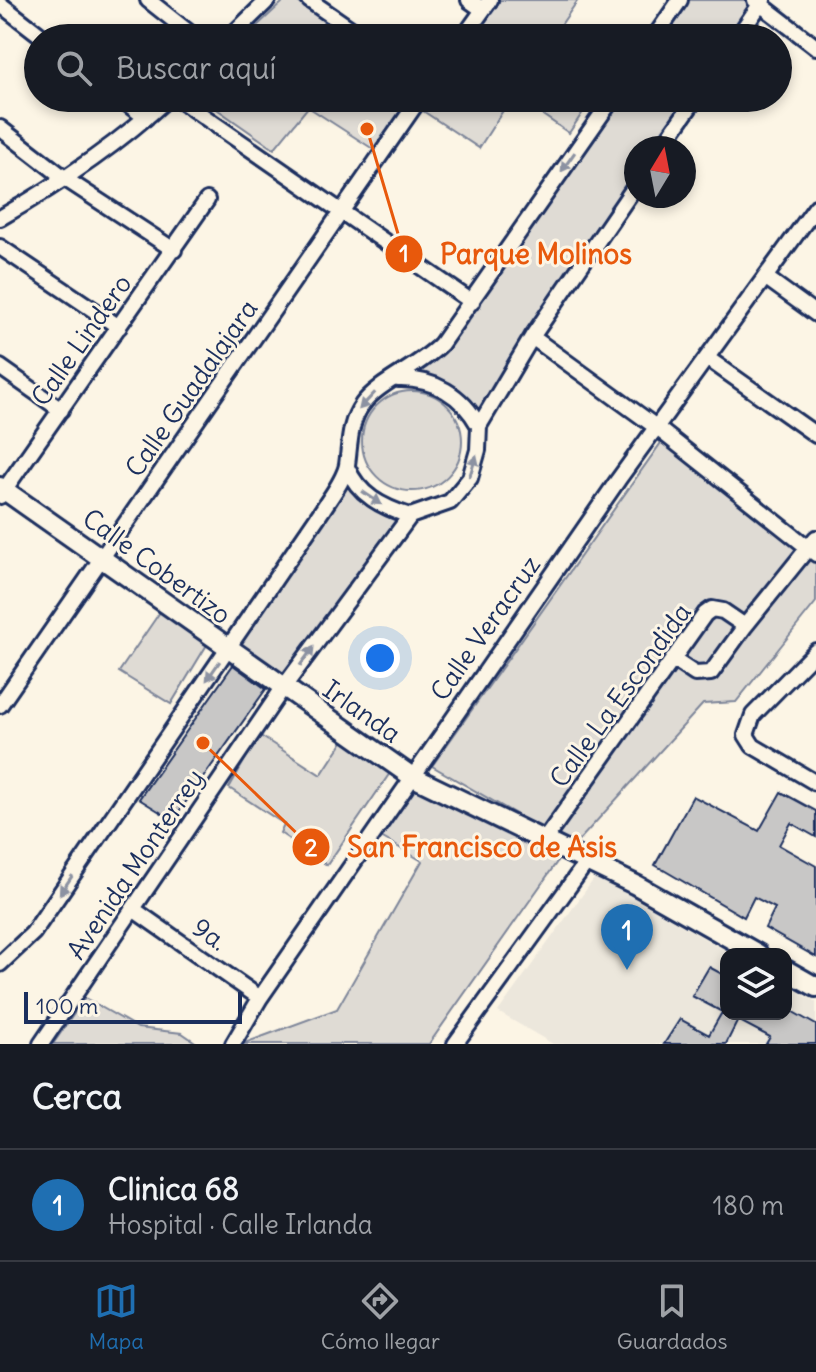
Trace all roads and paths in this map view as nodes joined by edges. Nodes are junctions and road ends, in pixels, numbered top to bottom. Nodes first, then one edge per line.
1 (148, 0) edge
2 (268, 0) edge
3 (309, 0) edge
4 (469, 0) edge
5 (680, 0) edge
6 (759, 1) edge
7 (0, 4) edge
8 (486, 5) edge
9 (26, 24) edge
10 (178, 24) edge
11 (243, 24) edge
12 (344, 24) edge
13 (473, 24) edge
14 (664, 24) edge
15 (745, 24) edge
16 (788, 24) edge
17 (792, 28) edge
18 (816, 47) edge
19 (138, 112) edge
20 (153, 112) edge
21 (198, 112) edge
22 (410, 112) edge
23 (603, 112) edge
24 (686, 112) edge
25 (146, 118) junction
26 (0, 128) edge
27 (669, 136) edge
28 (67, 180) junction
29 (207, 200) dead end
30 (624, 203) edge
31 (816, 207) edge
32 (343, 211) junction
33 (0, 218) edge
34 (0, 247) edge
35 (174, 250) junction
36 (765, 277) junction
37 (472, 302) junction
38 (816, 314) edge
39 (119, 327) junction
40 (532, 337) junction
41 (707, 358) junction
42 (0, 367) edge
43 (398, 379) junction
44 (61, 410) junction
45 (479, 426) junction
46 (656, 427) junction
47 (816, 435) edge
48 (347, 467) junction
49 (1, 491) edge
50 (410, 516) junction
51 (813, 547) edge
52 (103, 557) junction
53 (745, 626) junction
54 (229, 649) junction
55 (816, 652) edge
56 (674, 660) junction
57 (283, 688) junction
58 (0, 705) edge
59 (411, 776) junction
60 (816, 783) edge
61 (543, 842) junction
62 (586, 863) junction
63 (133, 909) junction
64 (747, 948) edge
65 (0, 964) edge
66 (792, 973) edge
67 (816, 987) edge
68 (260, 998) junction
69 (41, 1044) edge
70 (233, 1044) edge
71 (455, 1044) edge

1 - 10 street
2 - 11 street
3 - 12 street
4 - 8 street
5 - 14 street
6 - 15 street
6 - 16 street
7 - 9 street
8 - 13 street
17 - 18 street
19 - 25 street
20 - 25 street
21 - 32 street
22 - 32 street, Calle Guadalajara
23 -> 37 street, Avenida Monterrey
24 - 27 street
25 - 28 street
26 - 28 street
28 - 33 street
28 - 35 street
29 - 35 street, Calle Lindero
30 - 40 street
31 - 36 street, Calle Veracruz
32 - 37 street
32 - 52 street, Calle Guadalajara
34 - 39 street
35 - 39 street, Calle Lindero
36 - 38 street
36 - 41 street, Calle Veracruz
37 - 43 street, Avenida Monterrey
39 - 44 street, Calle Lindero
40 - 45 street
40 - 46 street
41 - 46 street, Calle Veracruz
41 - 47 street
42 - 44 street
43 - 45 street
43 -> 48 street, Avenida Monterrey
44 - 49 street, Calle Lindero
50 -> 45 street
46 - 51 street
46 - 59 street, Calle Veracruz
48 -> 50 street
48 - 54 street, Avenida Monterrey
49 - 52 street, Calle Cobertizo
57 -> 50 street, Avenida Monterrey
51 - 53 street
52 - 54 street, Calle Cobertizo
52 - 58 street, Calle Guadalajara
53 - 56 street
53 - 56 street, Calle La Escondida
54 - 57 street, Calle Cobertizo
54 -> 65 street, Avenida Monterrey
55 - 60 street
56 - 61 street, Calle La Escondida
57 - 59 street, Irlanda
57 - 63 street, Avenida Monterrey
59 - 61 street, Irlanda
59 - 68 street, Calle Veracruz
61 - 62 street, Irlanda
62 - 64 street, Irlanda
62 - 71 street
63 - 68 street, 9a.
63 - 69 street, Avenida Monterrey
66 - 67 street
68 - 70 street, Calle Veracruz

